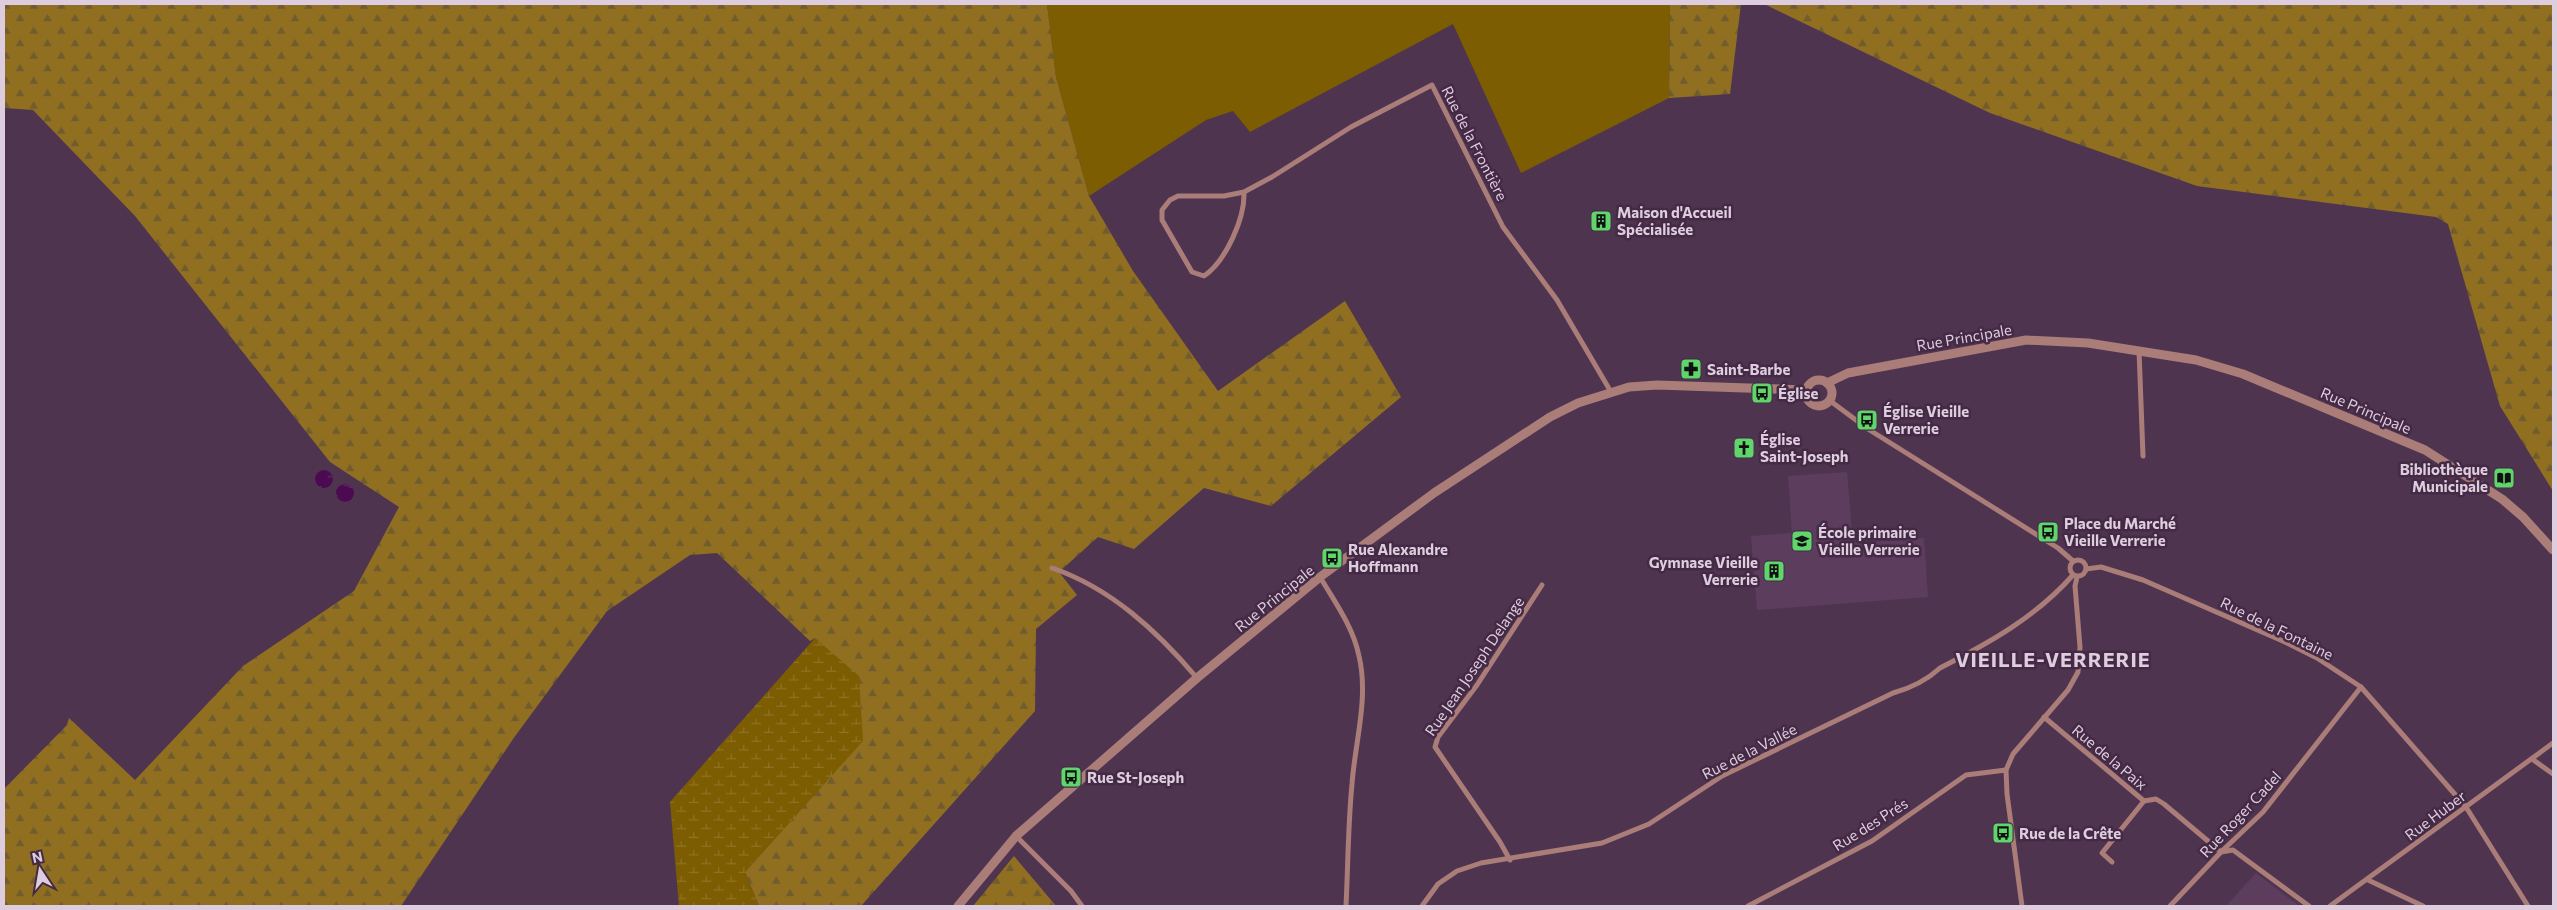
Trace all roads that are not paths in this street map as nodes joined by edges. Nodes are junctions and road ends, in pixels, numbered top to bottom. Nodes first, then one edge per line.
1 (1244, 192) junction
2 (2139, 350) junction
3 (1827, 383) junction
4 (1806, 390) junction
5 (1611, 392) junction
6 (1829, 400) junction
7 (2144, 456) dead end
8 (2553, 550) edge
9 (2073, 562) junction
10 (1052, 568) dead end
11 (2086, 568) junction
12 (2075, 576) junction
13 (1320, 577) junction
14 (1542, 585) dead end
15 (1197, 678) junction
16 (2360, 686) junction
17 (2044, 717) junction
18 (2553, 742) edge
19 (2532, 759) junction
20 (2006, 770) junction
21 (2553, 774) edge
22 (2144, 801) junction
23 (2466, 807) junction
24 (1016, 836) junction
25 (2221, 852) junction
26 (1510, 860) junction
27 (2112, 862) dead end
28 (2368, 880) junction
29 (958, 906) edge
30 (1082, 906) edge
31 (1346, 906) edge
32 (1422, 906) edge
33 (1748, 906) edge
34 (2022, 906) edge
35 (2170, 906) edge
36 (2309, 906) edge
37 (2330, 906) edge
38 (2423, 906) edge
39 (2528, 906) edge

1 - 1 street
1 - 5 street, Rue de la Frontière
2 - 3 street, Rue Principale
2 - 7 street
2 - 8 street, Rue Principale
3 - 4 street
3 - 6 street
4 - 5 street, Rue Principale
4 - 6 street
5 - 13 street, Rue Principale
6 - 9 street, Rue de la Fontaine
9 - 11 street, Rue de la Fontaine
9 - 12 street
10 - 15 street
11 - 12 street
11 - 16 street, Rue de la Fontaine
12 - 17 street
12 - 26 street, Rue de la Vallée
13 - 15 street, Rue Principale
13 - 31 street
14 - 26 street, Rue Jean Joseph Delange
15 - 24 street, Rue Principale
16 - 23 street, Rue de la Fontaine
16 - 25 street, Rue Roger Cadel
17 - 20 street
17 - 22 street, Rue de la Paix
18 - 19 street, Rue Huber
19 - 21 street
19 - 23 street, Rue Huber
20 - 33 street, Rue des Prés
20 - 34 street
22 - 25 street, Rue de la Paix
22 - 27 street
23 - 28 street, Rue Huber
23 - 39 street, Rue de la Fontaine
24 - 29 street, Rue Principale
24 - 30 street
25 - 35 street, Rue Roger Cadel
25 - 36 street, Rue de la Paix
26 - 32 street, Rue de la Vallée
28 - 37 street, Rue Huber
28 - 38 street

